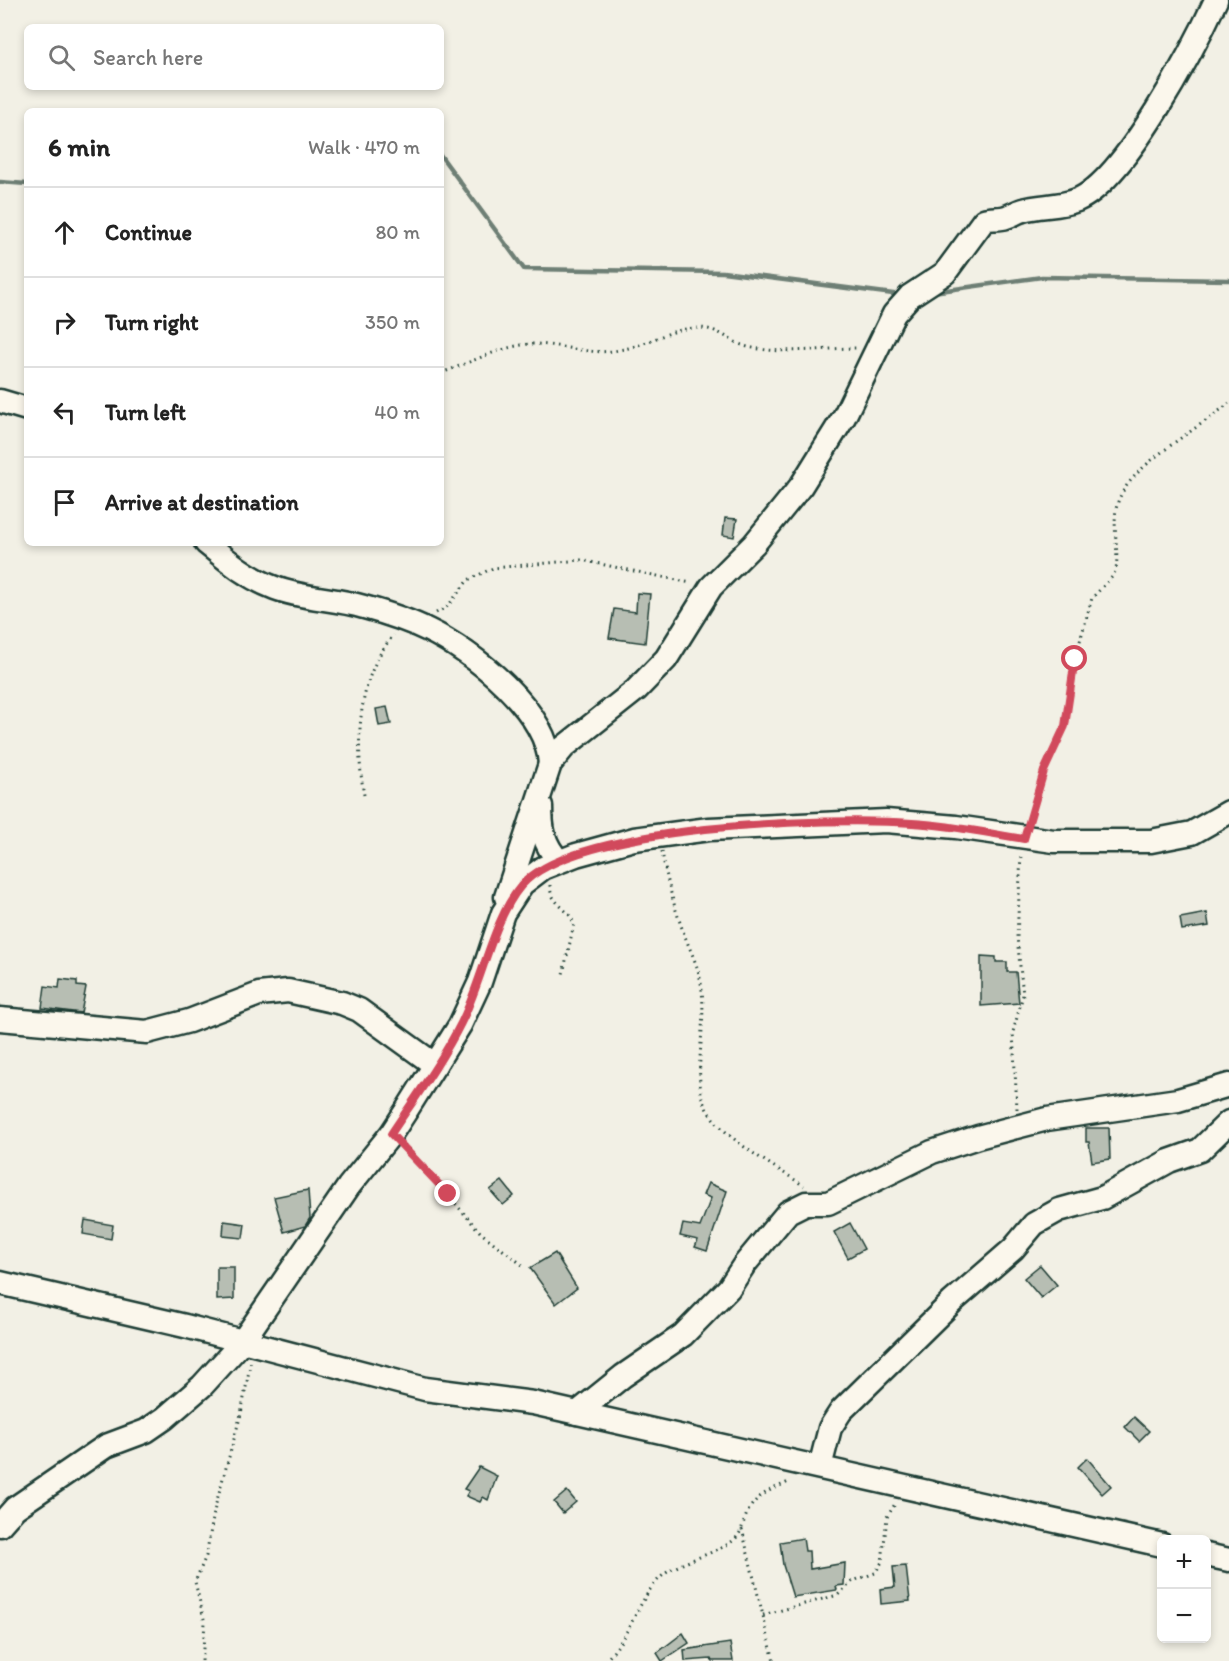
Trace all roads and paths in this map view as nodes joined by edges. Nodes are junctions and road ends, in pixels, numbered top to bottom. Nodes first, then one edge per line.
1 (1216, 0) edge
2 (875, 348) junction
3 (444, 372) edge
4 (0, 401) edge
5 (1229, 403) edge
6 (24, 408) edge
7 (210, 546) edge
8 (711, 587) junction
9 (410, 621) junction
10 (550, 764) junction
11 (542, 792) junction
12 (364, 795) dead end
13 (1229, 812) edge
14 (660, 835) junction
15 (1024, 839) junction
16 (559, 861) junction
17 (503, 913) junction
18 (563, 974) dead end
19 (0, 1019) edge
20 (435, 1065) junction
21 (1229, 1085) edge
22 (1229, 1122) edge
23 (1019, 1126) junction
24 (391, 1134) junction
25 (828, 1203) junction
26 (525, 1267) dead end
27 (0, 1284) edge
28 (248, 1343) junction
29 (577, 1413) junction
30 (820, 1467) junction
31 (926, 1491) junction
32 (0, 1525) edge
33 (742, 1529) junction
34 (1157, 1544) edge
35 (1211, 1556) edge
36 (1229, 1560) edge
37 (763, 1615) junction
38 (202, 1661) edge
39 (605, 1661) edge
40 (774, 1661) edge

1 - 2 street
2 - 3 path
2 - 8 street
4 - 6 street
5 - 15 path
7 - 9 street
8 - 9 path
8 - 10 street
9 - 10 street
9 - 12 path
10 - 11 street
11 - 16 street
11 - 17 street
13 - 15 street
14 - 15 street
14 - 16 street
14 - 25 path
15 - 23 path
16 - 17 street
16 - 18 path
17 - 20 street
19 - 20 street
20 - 24 street
21 - 23 street
22 - 30 street
23 - 25 street
24 - 26 path
24 - 28 street
25 - 29 street
27 - 28 street
28 - 29 street
28 - 32 street
28 - 38 path
29 - 30 street
30 - 31 street
30 - 33 path
31 - 34 street
31 - 37 path
33 - 37 path
33 - 39 path
35 - 36 street
37 - 40 path

